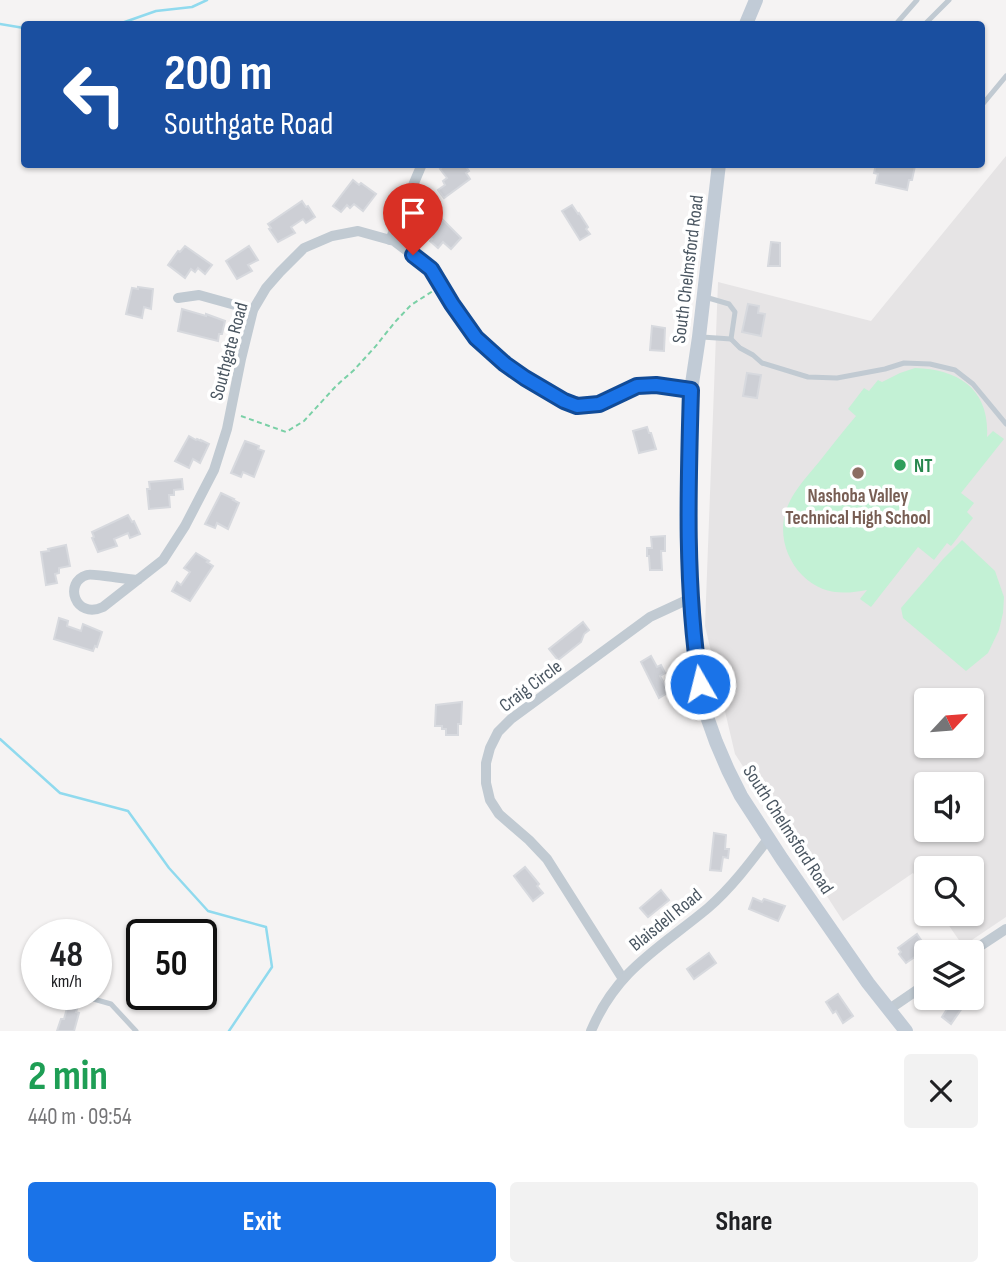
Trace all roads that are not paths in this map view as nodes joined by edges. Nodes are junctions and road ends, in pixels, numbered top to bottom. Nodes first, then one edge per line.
1 (756, 0) edge
2 (917, 0) edge
3 (949, 0) edge
4 (747, 21) edge
5 (899, 21) edge
6 (928, 21) edge
7 (1006, 76) edge
8 (985, 101) edge
9 (420, 168) edge
10 (719, 168) edge
11 (390, 240) junction
12 (704, 297) junction
13 (178, 298) dead end
14 (253, 310) junction
15 (699, 337) junction
16 (731, 338) junction
17 (691, 390) junction
18 (1006, 424) edge
19 (138, 580) junction
20 (691, 598) junction
21 (768, 839) junction
22 (1006, 929) edge
23 (984, 943) edge
24 (623, 979) junction
25 (914, 992) edge
26 (112, 1005) edge
27 (888, 1010) junction
28 (136, 1031) edge
29 (591, 1031) edge
30 (906, 1031) edge

1 - 4 main road
2 - 5 lane
3 - 6 lane
7 - 8 lane
9 - 11 street
10 - 12 main road, South Chelmsford Road
11 - 14 street, Southgate Road
11 - 17 street, Southgate Road
12 - 15 main road, South Chelmsford Road
12 - 16 lane
13 - 14 street
14 - 19 street, Southgate Road
15 - 16 lane
15 - 17 main road, South Chelmsford Road
16 - 18 lane
17 - 20 main road, South Chelmsford Road
19 - 19 street, Southgate Road
20 - 21 main road, South Chelmsford Road
20 - 24 street, Craig Circle
21 - 24 street, Blaisdell Road
21 - 27 main road, South Chelmsford Road
22 - 23 street
24 - 29 street, Blaisdell Road
25 - 27 street
26 - 28 lane
27 - 30 main road, South Chelmsford Road

